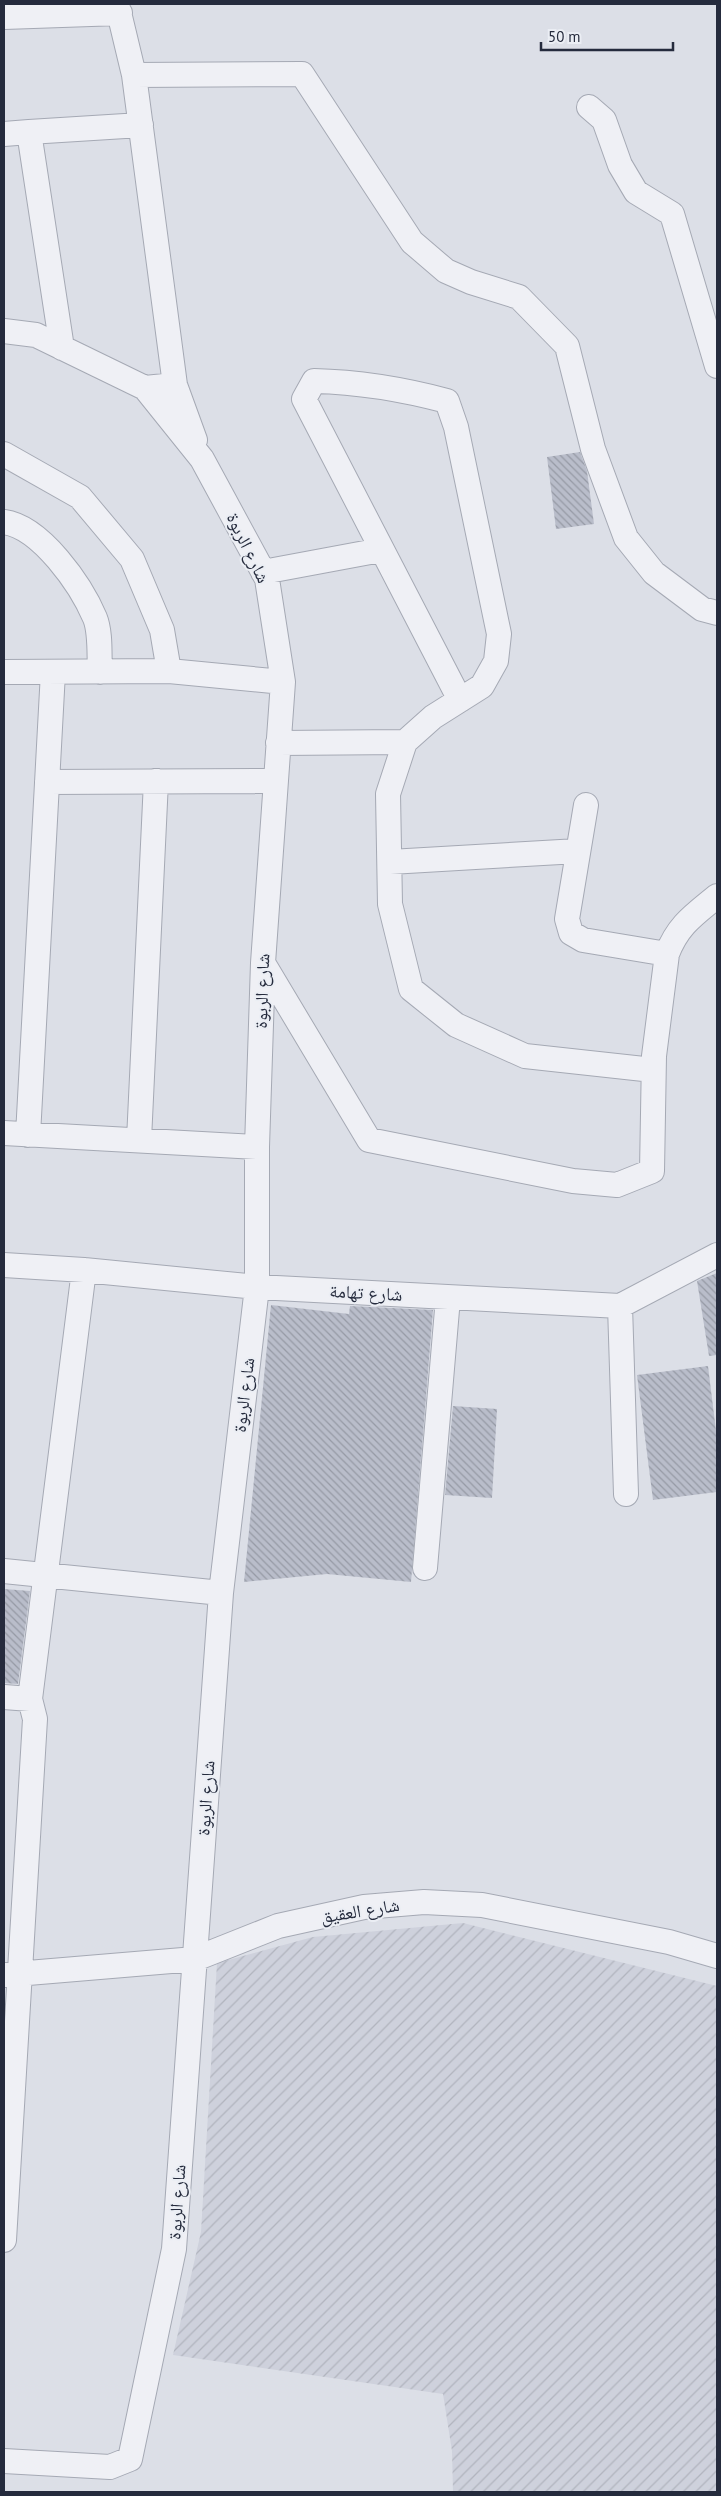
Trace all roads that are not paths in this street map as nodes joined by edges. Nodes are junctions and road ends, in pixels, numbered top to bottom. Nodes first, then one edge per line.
1 (119, 9) edge
2 (4, 17) edge
3 (134, 75) junction
4 (589, 107) dead end
5 (141, 126) junction
6 (29, 132) junction
7 (4, 134) edge
8 (4, 331) edge
9 (62, 348) junction
10 (717, 366) edge
11 (175, 385) junction
12 (145, 388) junction
13 (4, 454) edge
14 (202, 459) junction
15 (4, 522) edge
16 (382, 550) junction
17 (263, 572) junction
18 (717, 613) edge
19 (169, 671) junction
20 (4, 672) edge
21 (53, 672) junction
22 (100, 672) junction
23 (283, 682) junction
24 (460, 700) junction
25 (405, 742) junction
26 (278, 743) junction
27 (156, 781) junction
28 (276, 781) junction
29 (47, 782) junction
30 (586, 805) dead end
31 (578, 851) junction
32 (390, 862) junction
33 (717, 896) edge
34 (667, 954) junction
35 (263, 963) junction
36 (653, 1070) junction
37 (4, 1133) edge
38 (28, 1135) junction
39 (139, 1140) junction
40 (257, 1146) junction
41 (717, 1256) edge
42 (4, 1265) edge
43 (84, 1270) junction
44 (257, 1287) junction
45 (448, 1298) junction
46 (620, 1306) junction
47 (626, 1494) dead end
48 (425, 1568) dead end
49 (4, 1571) edge
50 (44, 1575) junction
51 (221, 1592) junction
52 (4, 1696) edge
53 (30, 1699) junction
54 (717, 1956) edge
55 (195, 1959) junction
56 (12, 1974) edge
57 (4, 2240) edge
58 (4, 2461) edge

1 - 2 street
1 - 3 street
3 - 5 street
3 - 18 street
4 - 10 street
5 - 6 street
5 - 11 street
6 - 7 street
6 - 9 street
8 - 9 street, شارع الربوة
9 - 12 street, شارع الربوة
11 - 12 street
11 - 14 street
12 - 14 street, شارع الربوة
13 - 19 street
14 - 17 street, شارع الربوة
15 - 22 street
16 - 17 street
16 - 24 street
16 - 24 street
17 - 23 street, شارع الربوة
19 - 22 street
19 - 23 street
20 - 21 street
21 - 22 street
21 - 29 street
23 - 26 street, شارع الربوة
24 - 25 street
25 - 26 street
25 - 32 street
26 - 28 street, شارع الربوة
27 - 28 street
27 - 29 street
27 - 39 street
28 - 35 street, شارع الربوة
29 - 38 street
30 - 31 street
31 - 32 street
31 - 34 street
32 - 36 street
33 - 34 street
34 - 36 street
35 - 36 street
35 - 40 street, شارع الربوة
37 - 38 street
38 - 39 street
39 - 40 street
40 - 44 street, شارع الربوة
41 - 46 street, شارع تهامة
42 - 43 street, شارع تهامة
43 - 44 street, شارع تهامة
43 - 50 street
44 - 45 street, شارع تهامة
44 - 51 street, شارع الربوة
45 - 46 street, شارع تهامة
45 - 48 street
46 - 47 street
49 - 50 street
50 - 51 street
50 - 53 street
51 - 55 street, شارع الربوة
52 - 53 street
53 - 56 street
54 - 55 street, شارع العقيق
55 - 56 street, شارع العقيق
55 - 58 street, شارع الربوة
56 - 57 street

